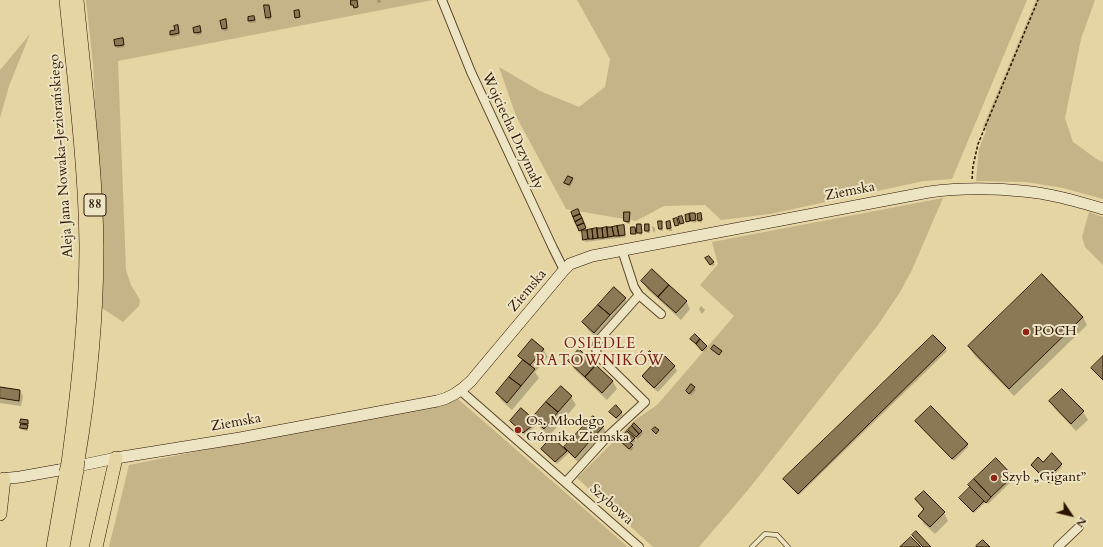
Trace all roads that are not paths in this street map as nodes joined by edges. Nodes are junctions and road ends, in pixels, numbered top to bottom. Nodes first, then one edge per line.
1 (66, 0) edge
2 (77, 0) edge
3 (442, 0) edge
4 (1103, 209) edge
5 (622, 250) junction
6 (564, 270) junction
7 (639, 295) junction
8 (661, 314) dead end
9 (461, 391) junction
10 (116, 458) junction
11 (72, 466) junction
12 (2, 479) edge
13 (566, 482) junction
14 (0, 514) edge
15 (1079, 527) dead end
16 (53, 547) edge
17 (63, 547) edge
18 (96, 547) edge
19 (639, 547) edge
20 (752, 547) edge
21 (788, 547) edge
22 (1058, 547) edge

1 - 11 main road, Aleja Jana Nowaka-Jeziorańskiego / 88
2 - 11 main road, Aleja Jana Nowaka-Jeziorańskiego / 88
3 - 6 street, Wojciecha Drzymały
4 - 5 street, Ziemska
5 - 6 street, Ziemska
5 - 7 street
6 - 9 street, Ziemska
7 - 8 street
7 - 13 street
9 - 10 street, Ziemska
9 - 13 street, Szybowa
10 - 12 street, Ziemska
10 - 18 main road
11 - 16 main road, Aleja Jana Nowaka-Jeziorańskiego / 88
11 - 17 main road, Aleja Jana Nowaka-Jeziorańskiego / 88
12 - 14 main road
13 - 19 street, Szybowa
15 - 22 street
20 - 21 lane

